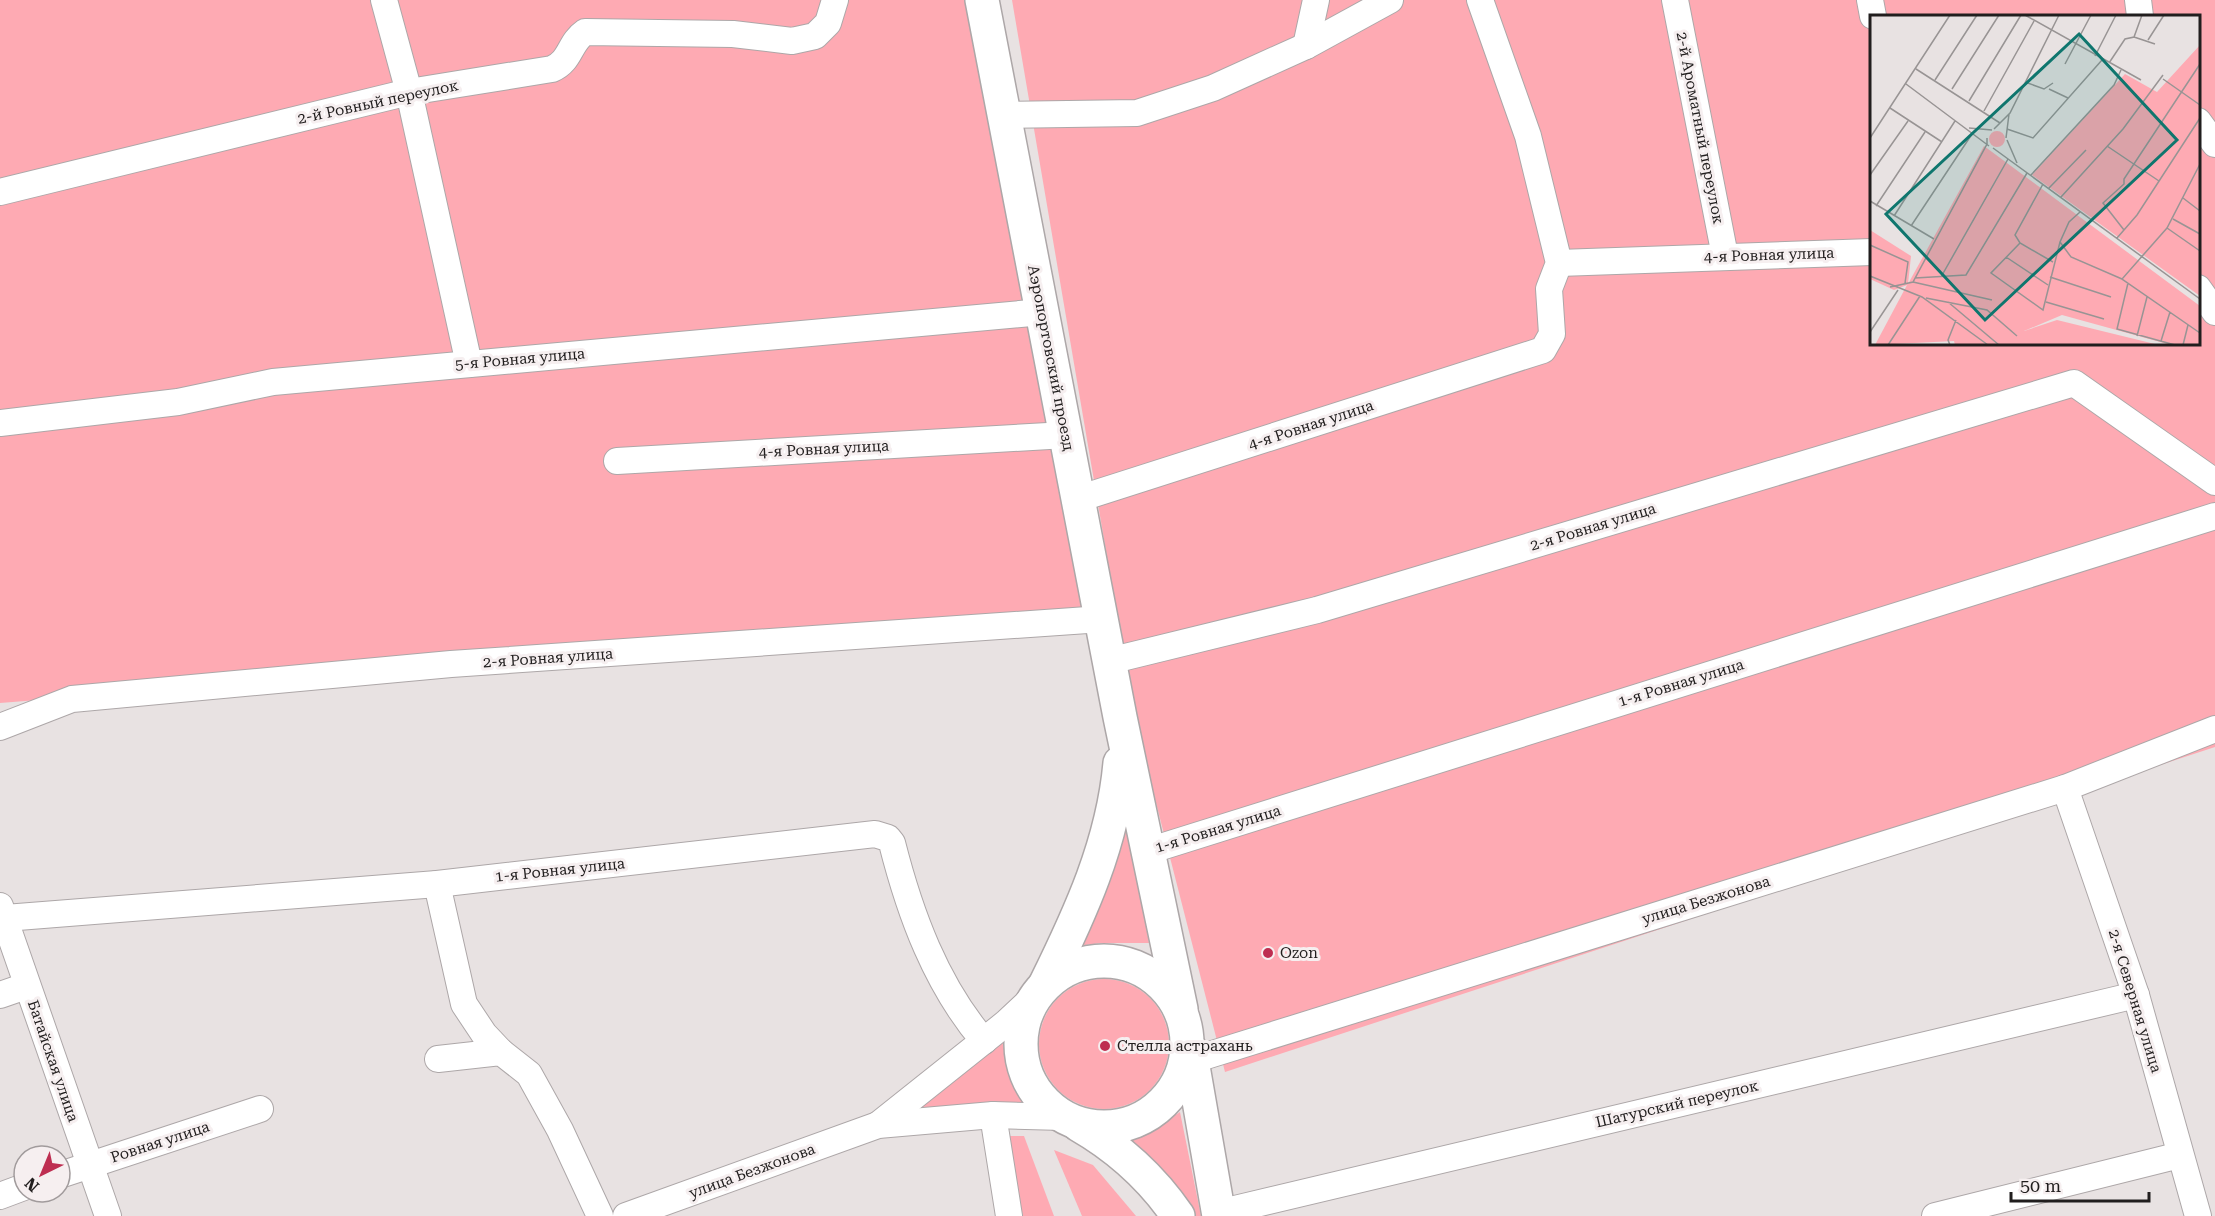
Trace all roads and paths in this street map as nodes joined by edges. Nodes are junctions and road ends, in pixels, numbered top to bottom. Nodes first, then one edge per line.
1 (384, 0) edge
2 (835, 0) edge
3 (982, 0) edge
4 (1316, 0) edge
5 (1390, 0) edge
6 (1480, 0) edge
7 (1675, 0) edge
8 (1870, 0) edge
9 (2138, 0) edge
10 (1873, 15) edge
11 (2140, 15) edge
12 (1306, 46) junction
13 (409, 92) junction
14 (1004, 115) junction
15 (2200, 122) edge
16 (2215, 144) edge
17 (0, 192) edge
18 (1870, 252) edge
19 (1725, 256) junction
20 (1559, 264) junction
21 (2200, 290) edge
22 (1042, 312) junction
23 (2215, 312) edge
24 (469, 364) junction
25 (0, 423) edge
26 (1066, 435) junction
27 (617, 461) dead end
28 (2215, 482) edge
29 (1078, 500) junction
30 (2215, 516) edge
31 (1102, 620) junction
32 (1109, 661) junction
33 (1120, 717) junction
34 (0, 727) edge
35 (2215, 729) edge
36 (2066, 788) junction
37 (1148, 851) junction
38 (437, 884) junction
39 (2, 912) edge
40 (26, 986) junction
41 (1041, 989) junction
42 (0, 995) edge
43 (2136, 995) junction
44 (1181, 1009) junction
45 (984, 1041) junction
46 (1191, 1051) junction
47 (501, 1052) junction
48 (438, 1059) dead end
49 (260, 1109) dead end
50 (993, 1115) junction
51 (1069, 1120) junction
52 (878, 1125) junction
53 (2180, 1155) junction
54 (89, 1166) junction
55 (72, 1171) edge
56 (1218, 1215) edge
57 (108, 1216) edge
58 (600, 1216) edge
59 (626, 1216) edge
60 (1009, 1216) edge
61 (1178, 1216) edge
62 (1935, 1216) edge
63 (2198, 1216) edge

1 - 13 street
2 - 13 street, 2-й Ровный переулок
3 - 14 main road, Аэропортовский проезд
4 - 12 street
5 - 12 street
6 - 20 street
7 - 19 street, 2-й Ароматный переулок
8 - 10 street
9 - 11 street
12 - 14 street
13 - 17 street, 2-й Ровный переулок
13 - 24 street
14 - 22 main road, Аэропортовский проезд
15 - 16 street
18 - 19 street, 4-я Ровная улица
19 - 20 street, 4-я Ровная улица
20 - 29 street, 4-я Ровная улица
21 - 23 street
22 - 24 street, 5-я Ровная улица
22 - 26 main road, Аэропортовский проезд
24 - 25 street, 5-я Ровная улица
26 - 27 street, 4-я Ровная улица
26 - 29 main road, Аэропортовский проезд
28 - 32 street, 2-я Ровная улица
29 - 31 main road, Аэропортовский проезд
30 - 37 street, 1-я Ровная улица
31 - 32 main road, Аэропортовский проезд
31 - 34 street, 2-я Ровная улица
32 - 33 main road, Аэропортовский проезд
33 - 37 main road
33 - 41 main road
35 - 36 street, улица Безжонова
36 - 43 street, 2-я Северная улица
36 - 46 street, улица Безжонова
37 - 44 main road
38 - 39 street, 1-я Ровная улица
38 - 45 street, 1-я Ровная улица
38 - 47 street
39 - 40 street, Батайская улица
40 - 42 street
40 - 54 street, Батайская улица
41 - 44 main road
41 - 45 street
41 - 51 main road
43 - 53 street, 2-я Северная улица
43 - 56 street, Шатурский переулок
44 - 46 main road
45 - 52 street
46 - 51 main road
46 - 56 main road
47 - 48 street
47 - 58 street
49 - 54 street, Ровная улица
50 - 51 street
50 - 52 street
50 - 60 street
51 - 61 main road
52 - 59 street, улица Безжонова
53 - 62 street
53 - 63 street, 2-я Северная улица
54 - 55 street, Ровная улица
54 - 57 street, Батайская улица

